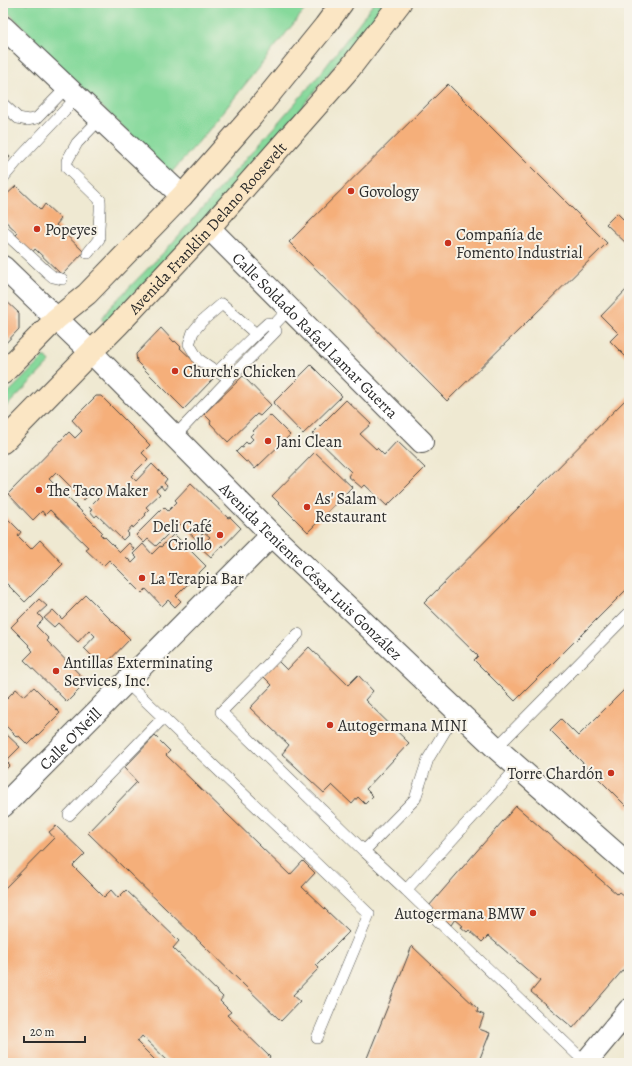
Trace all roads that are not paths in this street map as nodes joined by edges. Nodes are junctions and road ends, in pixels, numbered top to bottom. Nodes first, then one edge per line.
1 (342, 3) edge
2 (400, 3) edge
3 (3, 27) edge
4 (72, 92) junction
5 (3, 104) edge
6 (100, 119) junction
7 (3, 178) edge
8 (182, 196) junction
9 (209, 228) junction
10 (3, 231) edge
11 (88, 253) dead end
12 (3, 267) edge
13 (62, 279) dead end
14 (289, 309) junction
15 (56, 319) junction
16 (272, 327) junction
17 (256, 334) junction
18 (91, 352) junction
19 (217, 372) junction
20 (3, 373) edge
21 (231, 377) junction
22 (174, 437) junction
23 (3, 442) edge
24 (422, 442) dead end
25 (272, 536) junction
26 (629, 614) edge
27 (298, 634) dead end
28 (126, 682) junction
29 (457, 711) junction
30 (164, 717) junction
31 (496, 748) junction
32 (518, 768) junction
33 (3, 806) edge
34 (69, 815) dead end
35 (608, 846) junction
36 (364, 850) junction
37 (629, 857) edge
38 (629, 865) edge
39 (406, 890) junction
40 (629, 1010) edge
41 (317, 1038) dead end
42 (585, 1063) edge

1 - 8 main road
2 - 9 main road, Avenida Franklin Delano Roosevelt
3 - 4 street
4 - 5 lane
4 - 6 street
4 - 7 lane
6 - 8 street
6 - 11 lane
8 - 15 main road
9 - 14 street, Calle Soldado Rafael Lamar Guerra
9 - 18 main road, Avenida Franklin Delano Roosevelt
10 - 13 lane
12 - 15 street, Avenida Teniente César Luis González
14 - 16 lane
14 - 24 street, Calle Soldado Rafael Lamar Guerra
15 - 18 street, Avenida Teniente César Luis González
15 - 20 main road
16 - 17 lane
16 - 21 lane
17 - 19 lane
17 - 19 lane
18 - 22 street, Avenida Teniente César Luis González
18 - 23 main road, Avenida Franklin Delano Roosevelt
19 - 21 lane
21 - 22 lane
22 - 25 street, Avenida Teniente César Luis González
25 - 28 street, Calle O'Neill
25 - 29 street, Avenida Teniente César Luis González
26 - 31 lane
27 - 36 lane
28 - 30 lane
28 - 33 street, Calle O'Neill
29 - 31 street, Avenida Teniente César Luis González
29 - 36 lane
30 - 34 lane
30 - 41 lane
31 - 32 street, Avenida Teniente César Luis González
32 - 35 street, Avenida Teniente César Luis González
32 - 39 lane
35 - 37 street
35 - 38 street, Avenida Teniente César Luis González
36 - 39 lane
39 - 42 lane
40 - 42 street

